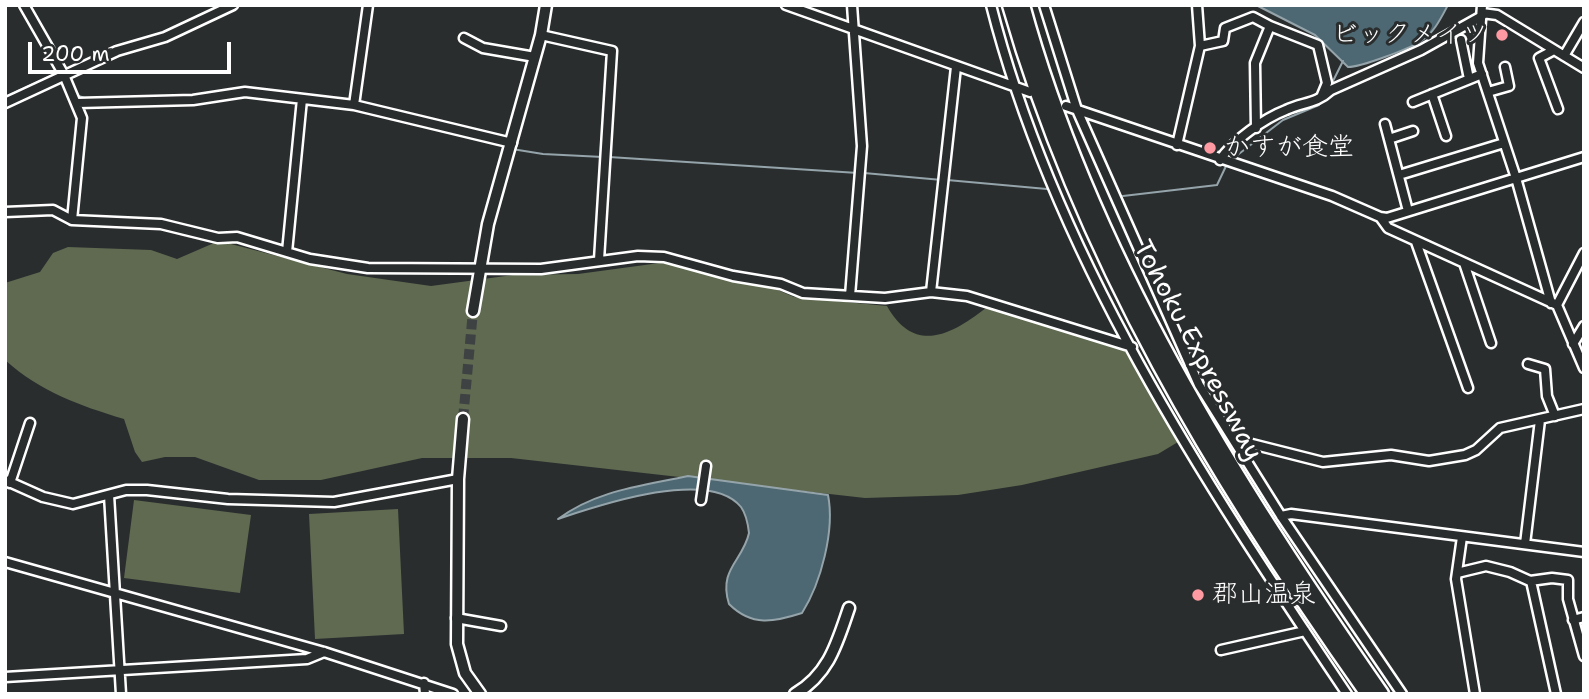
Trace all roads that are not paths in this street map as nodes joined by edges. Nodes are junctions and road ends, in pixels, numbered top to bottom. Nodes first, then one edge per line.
1 (24, 5) edge
2 (233, 5) edge
3 (368, 5) edge
4 (546, 5) edge
5 (786, 5) edge
6 (852, 5) edge
7 (991, 5) edge
8 (1010, 5) edge
9 (1022, 5) edge
10 (1044, 5) edge
11 (1197, 5) edge
12 (1482, 12) edge
13 (1584, 22) edge
14 (1270, 26) junction
15 (853, 29) junction
16 (541, 35) junction
17 (464, 38) dead end
18 (1461, 40) dead end
19 (1200, 46) junction
20 (1554, 50) junction
21 (1564, 56) junction
22 (535, 57) junction
23 (956, 67) junction
24 (1505, 67) dead end
25 (1584, 68) edge
26 (1482, 74) junction
27 (64, 75) junction
28 (1469, 79) junction
29 (1016, 88) junction
30 (1030, 92) dead end
31 (1488, 92) junction
32 (1432, 94) junction
33 (302, 99) junction
34 (1319, 101) junction
35 (1413, 102) dead end
36 (5, 103) edge
37 (78, 103) junction
38 (354, 105) junction
39 (1066, 106) dead end
40 (1558, 109) dead end
41 (1077, 110) junction
42 (1385, 124) dead end
43 (1256, 128) junction
44 (1413, 131) dead end
45 (1446, 136) dead end
46 (1389, 139) junction
47 (512, 143) junction
48 (1504, 143) junction
49 (1177, 145) junction
50 (1584, 157) edge
51 (1220, 160) junction
52 (1399, 175) junction
53 (1516, 178) junction
54 (1408, 211) junction
55 (5, 212) edge
56 (1380, 217) junction
57 (72, 220) junction
58 (1416, 242) junction
59 (287, 252) junction
60 (1584, 253) edge
61 (599, 260) junction
62 (1464, 263) junction
63 (478, 268) junction
64 (931, 292) junction
65 (850, 296) junction
66 (1554, 304) junction
67 (473, 311) tunnel mouth
68 (1584, 326) edge
69 (1491, 343) dead end
70 (1573, 344) junction
71 (1132, 347) junction
72 (1528, 364) dead end
73 (1584, 368) edge
74 (1468, 388) dead end
75 (1584, 409) edge
76 (1555, 416) junction
77 (463, 419) tunnel mouth
78 (1540, 420) junction
79 (30, 423) dead end
80 (1230, 437) junction
81 (706, 466) dead end
82 (458, 479) junction
83 (8, 482) edge
84 (108, 495) junction
85 (701, 500) dead end
86 (1281, 516) junction
87 (1462, 537) junction
88 (1525, 544) junction
89 (1584, 552) edge
90 (5, 562) edge
91 (1457, 573) junction
92 (1531, 581) junction
93 (113, 592) junction
94 (849, 608) dead end
95 (1584, 617) edge
96 (456, 618) junction
97 (1573, 620) junction
98 (501, 625) dead end
99 (1305, 631) junction
100 (1221, 650) dead end
101 (324, 652) junction
102 (1583, 653) edge
103 (120, 671) junction
104 (5, 677) edge
105 (424, 683) junction
106 (475, 693) edge
107 (121, 694) edge
108 (425, 694) edge
109 (453, 694) edge
110 (795, 694) edge
111 (1347, 694) edge
112 (1367, 694) edge
113 (1381, 694) edge
114 (1402, 694) edge
115 (1475, 694) edge
116 (1556, 694) edge

1 - 27 street
2 - 27 street
3 - 38 street
4 - 16 street
5 - 15 street
6 - 15 street
7 - 29 street
8 - 112 highway, Tohoku Expressway
9 - 113 highway, Tohoku Expressway
10 - 41 street
11 - 19 street
12 - 20 street
12 - 26 street
12 - 34 street
13 - 21 street
14 - 19 street
14 - 34 street
14 - 43 street
15 - 23 street
15 - 65 street
16 - 22 street
16 - 61 street
17 - 22 street
18 - 28 street
19 - 49 street
20 - 21 street
20 - 40 street
21 - 25 street
22 - 47 street
23 - 29 street
23 - 64 street
24 - 31 street
26 - 28 street
26 - 31 street
27 - 36 street
27 - 37 street
28 - 32 street
29 - 30 street
29 - 71 street
31 - 48 street
32 - 35 street
32 - 45 street
33 - 37 street
33 - 38 street
33 - 59 street
34 - 43 street
37 - 57 street
38 - 47 street
39 - 41 street
41 - 49 street
41 - 80 street
42 - 46 street
43 - 51 street
44 - 46 street
46 - 52 street
47 - 63 street
48 - 52 street
48 - 53 street
49 - 51 street
50 - 53 street
51 - 56 street
52 - 54 street
53 - 54 street
53 - 66 street
54 - 56 street
55 - 57 street
56 - 58 street
57 - 59 street
58 - 62 street
58 - 74 street
59 - 63 street
60 - 66 street
61 - 63 street
61 - 65 street
62 - 66 street
62 - 69 street
63 - 67 street
64 - 65 street
64 - 71 street
66 - 70 street
68 - 70 street
70 - 73 street
71 - 99 street
72 - 76 street
75 - 76 street
76 - 78 street
77 - 82 street
78 - 80 street
78 - 88 street
79 - 83 street
80 - 86 street
81 - 85 street
82 - 84 street
82 - 96 street
83 - 84 street
84 - 93 street
86 - 87 street
86 - 114 street
87 - 88 street
87 - 91 street
88 - 89 street
90 - 93 street
91 - 92 street
91 - 115 street
92 - 97 street
92 - 116 street
93 - 101 street
93 - 103 street
94 - 110 street
95 - 97 street
96 - 98 street
96 - 106 street
97 - 102 street
99 - 100 street
99 - 111 street
101 - 103 street
101 - 105 street
103 - 104 street
103 - 107 street
105 - 108 street
105 - 109 street

